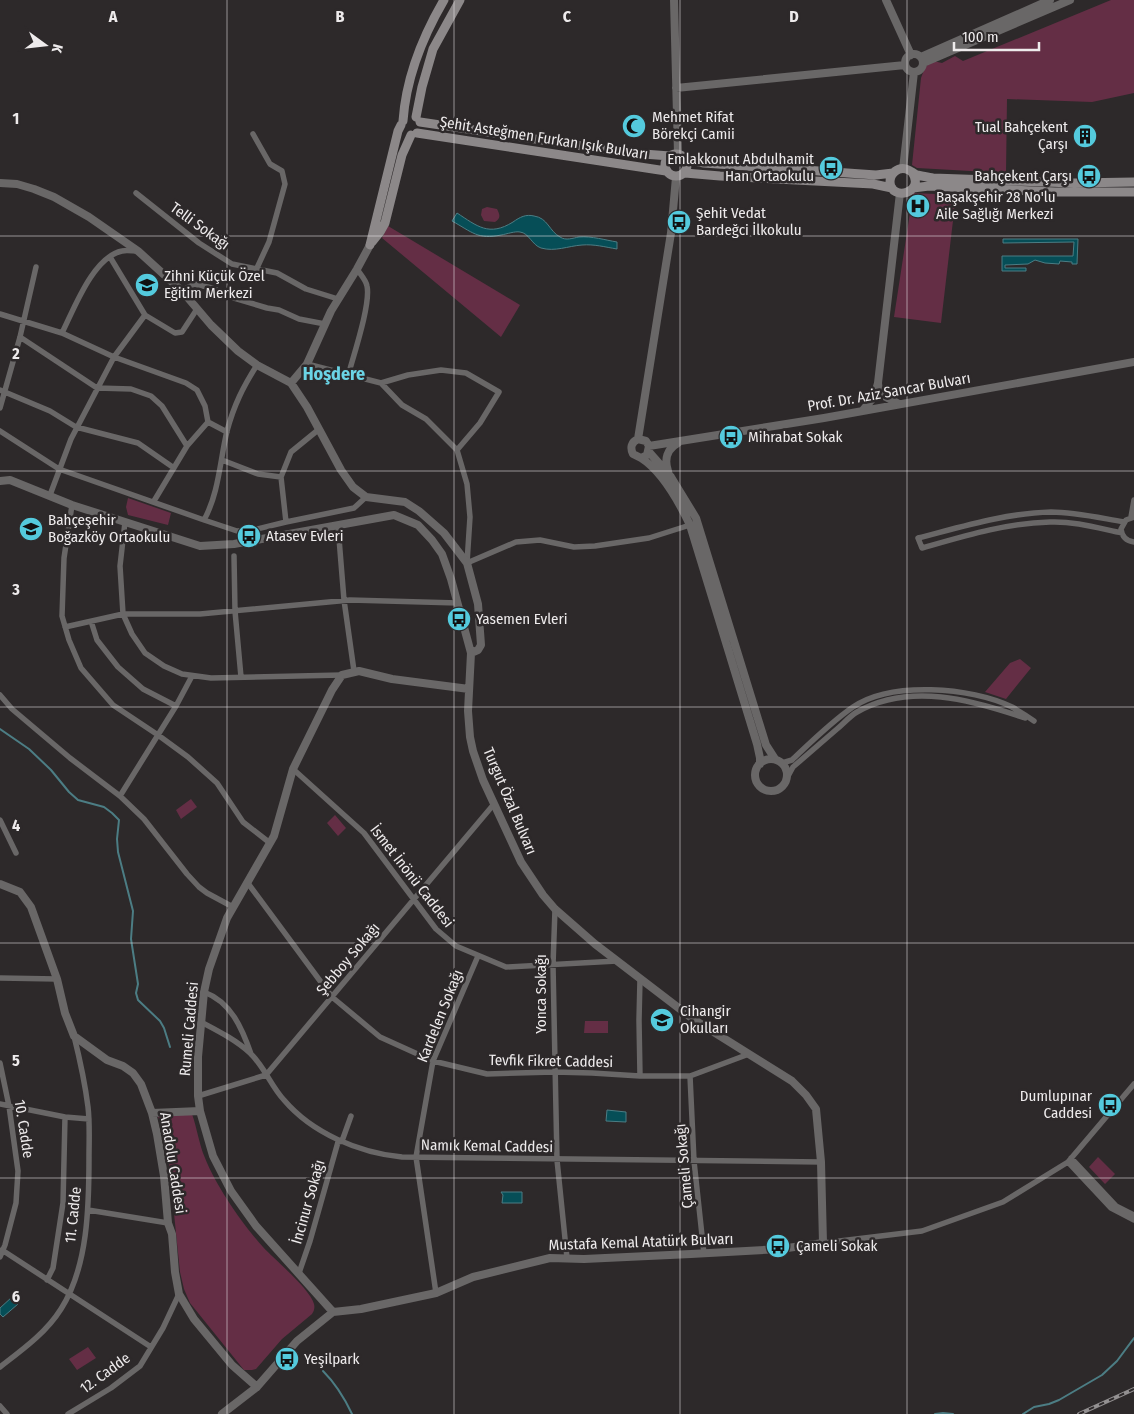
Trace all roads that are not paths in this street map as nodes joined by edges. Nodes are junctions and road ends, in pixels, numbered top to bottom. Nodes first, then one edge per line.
1 (444, 0) edge
2 (460, 0) edge
3 (674, 0) edge
4 (886, 0) edge
5 (1050, 0) edge
6 (1070, 0) edge
7 (910, 54) junction
8 (922, 60) junction
9 (906, 65) junction
10 (914, 72) junction
11 (676, 88) junction
12 (418, 119) junction
13 (402, 123) junction
14 (253, 134) dead end
15 (414, 134) junction
16 (678, 156) junction
17 (908, 170) junction
18 (666, 171) junction
19 (685, 173) junction
20 (893, 173) junction
21 (676, 177) junction
22 (1134, 182) edge
23 (0, 183) edge
24 (913, 188) junction
25 (896, 190) junction
26 (136, 193) dead end
27 (1133, 193) edge
28 (370, 244) junction
29 (138, 252) junction
30 (110, 256) junction
31 (36, 266) dead end
32 (357, 269) junction
33 (256, 270) junction
34 (182, 291) junction
35 (338, 300) junction
36 (197, 309) junction
37 (0, 314) edge
38 (146, 314) junction
39 (24, 321) junction
40 (325, 324) junction
41 (62, 332) junction
42 (20, 337) junction
43 (114, 357) junction
44 (1134, 362) edge
45 (307, 364) junction
46 (257, 365) junction
47 (348, 376) junction
48 (878, 382) junction
49 (291, 383) junction
50 (382, 383) junction
51 (97, 388) junction
52 (2, 390) edge
53 (899, 404) junction
54 (0, 408) edge
55 (862, 411) junction
56 (208, 422) junction
57 (76, 428) junction
58 (318, 430) junction
59 (0, 431) edge
60 (227, 432) junction
61 (638, 439) junction
62 (681, 441) junction
63 (187, 446) junction
64 (649, 449) junction
65 (457, 450) junction
66 (640, 458) junction
67 (222, 460) junction
68 (174, 468) junction
69 (59, 469) junction
70 (281, 477) junction
71 (671, 477) junction
72 (0, 481) edge
73 (50, 495) junction
74 (366, 497) junction
75 (1134, 500) edge
76 (154, 501) junction
77 (72, 505) junction
78 (1133, 517) edge
79 (204, 520) junction
80 (125, 522) junction
81 (286, 522) junction
82 (1124, 522) junction
83 (690, 525) junction
84 (338, 526) junction
85 (1122, 533) junction
86 (1134, 542) edge
87 (234, 556) dead end
88 (467, 563) junction
89 (344, 600) junction
90 (458, 604) junction
91 (235, 611) junction
92 (123, 614) junction
93 (91, 621) junction
94 (65, 627) junction
95 (471, 653) junction
96 (354, 671) junction
97 (342, 675) junction
98 (192, 676) junction
99 (240, 677) junction
100 (469, 689) junction
101 (0, 695) edge
102 (176, 706) junction
103 (158, 735) junction
104 (774, 760) junction
105 (782, 763) junction
106 (760, 764) junction
107 (293, 769) junction
108 (787, 778) junction
109 (120, 796) junction
110 (494, 804) junction
111 (0, 820) edge
112 (270, 843) junction
113 (16, 852) dead end
114 (247, 882) junction
115 (0, 884) edge
116 (413, 900) junction
117 (233, 907) junction
118 (555, 909) junction
119 (478, 956) junction
120 (618, 961) junction
121 (553, 965) junction
122 (0, 978) edge
123 (57, 979) junction
124 (640, 979) junction
125 (204, 992) junction
126 (332, 997) junction
127 (201, 1022) junction
128 (74, 1036) junction
129 (251, 1054) junction
130 (749, 1054) junction
131 (433, 1061) junction
132 (0, 1063) edge
133 (554, 1072) junction
134 (266, 1075) junction
135 (640, 1076) junction
136 (690, 1076) junction
137 (1134, 1084) edge
138 (198, 1096) junction
139 (0, 1104) edge
140 (9, 1106) junction
141 (200, 1111) junction
142 (152, 1113) junction
143 (351, 1116) dead end
144 (65, 1117) junction
145 (89, 1119) junction
146 (342, 1141) junction
147 (416, 1158) junction
148 (556, 1160) junction
149 (1069, 1160) junction
150 (694, 1161) junction
151 (821, 1162) junction
152 (88, 1210) junction
153 (1134, 1215) edge
154 (1134, 1220) edge
155 (168, 1223) junction
156 (823, 1243) junction
157 (1, 1252) edge
158 (704, 1254) junction
159 (567, 1258) junction
160 (299, 1273) junction
161 (46, 1280) junction
162 (179, 1294) junction
163 (436, 1294) junction
164 (70, 1295) junction
165 (333, 1312) junction
166 (151, 1347) junction
167 (0, 1367) edge
168 (257, 1388) junction
169 (0, 1406) edge
170 (8, 1414) edge
171 (68, 1414) edge
172 (222, 1414) edge

1 - 13 main road
2 - 12 main road
3 - 11 street
4 - 7 street
5 - 8 street
6 - 8 street
7 - 8 street
7 - 9 street
8 - 10 street
9 - 10 street
9 - 11 street
10 - 17 street
11 - 16 street
12 - 13 main road
12 - 15 main road
12 - 16 main road, Şehit Asteğmen Furkan Işık Bulvarı
13 - 15 main road
13 - 28 main road
14 - 33 street
15 - 18 main road, Şehit Asteğmen Furkan Işık Bulvarı
15 - 28 main road
16 - 18 main road
16 - 19 main road
16 - 20 main road, Şehit Asteğmen Furkan Işık Bulvarı
17 - 20 main road
17 - 22 main road
17 - 24 main road
18 - 21 main road
19 - 21 main road
19 - 25 main road
20 - 25 main road
21 - 61 street
23 - 29 street
24 - 25 main road
24 - 27 main road
25 - 48 street
26 - 33 street, Telli Sokağı
28 - 32 street
29 - 30 street
29 - 34 street
30 - 38 street
30 - 41 street
31 - 39 street
32 - 35 street
32 - 47 street
33 - 35 street, Telli Sokağı
34 - 36 street
34 - 40 street
35 - 40 street
36 - 38 street
36 - 46 street
37 - 39 street
38 - 43 street
39 - 41 street
39 - 42 street
40 - 45 street
41 - 43 street
42 - 51 street
42 - 52 street
43 - 51 street
43 - 56 street
44 - 53 street, Prof. Dr. Aziz Sancar Bulvarı
45 - 47 street
45 - 49 street
46 - 49 street
46 - 60 street
47 - 50 street
48 - 53 street
48 - 55 street
49 - 58 street
50 - 65 street
50 - 65 street
51 - 57 street
51 - 63 street
52 - 54 street
52 - 57 street
53 - 55 street, Prof. Dr. Aziz Sancar Bulvarı
55 - 62 street, Prof. Dr. Aziz Sancar Bulvarı
56 - 60 street
56 - 63 street
57 - 68 street
57 - 69 street
58 - 70 street
58 - 74 street
59 - 69 street
60 - 67 street
61 - 64 street
61 - 66 street
62 - 64 street, Prof. Dr. Aziz Sancar Bulvarı
62 - 71 street
63 - 68 street
64 - 66 street
64 - 71 street
65 - 88 street
66 - 83 street
67 - 70 street
67 - 79 street
68 - 76 street
69 - 73 street
69 - 76 street
70 - 81 street
71 - 104 street
72 - 73 street, Turgut Özal Bulvarı
73 - 77 street, Turgut Özal Bulvarı
74 - 81 street
74 - 88 street
75 - 78 street
76 - 79 street
77 - 80 street, Turgut Özal Bulvarı
77 - 94 street
78 - 82 street
79 - 81 street
80 - 84 street, Turgut Özal Bulvarı
80 - 92 street
82 - 85 street
82 - 85 street
83 - 88 street
83 - 106 street
84 - 89 street
84 - 90 street, Turgut Özal Bulvarı
85 - 86 street
87 - 91 street
88 - 95 street
89 - 90 street
89 - 91 street
89 - 96 street
90 - 95 street, Turgut Özal Bulvarı
91 - 92 street
91 - 99 street
92 - 93 street
92 - 98 street
93 - 94 street
93 - 102 street
94 - 103 street
95 - 100 street, Turgut Özal Bulvarı
96 - 97 street
96 - 100 street
97 - 99 street
97 - 107 street, Rumeli Caddesi
98 - 99 street
98 - 102 street
100 - 110 street, Turgut Özal Bulvarı
101 - 109 street
102 - 103 street
103 - 109 street
103 - 112 street
104 - 105 street
104 - 106 street
105 - 108 street
105 - 108 street
106 - 108 street
107 - 112 street, Rumeli Caddesi
107 - 116 street, İsmet İnönü Caddesi
109 - 117 street
110 - 116 street, Şebboy Sokağı
110 - 118 street, Turgut Özal Bulvarı
111 - 113 street
112 - 114 street, Rumeli Caddesi
114 - 117 street, Rumeli Caddesi
114 - 126 street, Tevfik Fikret Caddesi
115 - 123 street
116 - 119 street, İsmet İnönü Caddesi
116 - 126 street, Şebboy Sokağı
117 - 125 street, Rumeli Caddesi
118 - 120 street, Turgut Özal Bulvarı
118 - 121 street, Yonca Sokağı
119 - 121 street, İsmet İnönü Caddesi
119 - 131 street, Kardelen Sokağı
120 - 121 street, İsmet İnönü Caddesi
120 - 124 street, Turgut Özal Bulvarı
121 - 133 street, Yonca Sokağı
122 - 123 street
123 - 128 street
124 - 130 street, Turgut Özal Bulvarı
124 - 135 street
125 - 127 street, Rumeli Caddesi
125 - 129 street
126 - 131 street, Tevfik Fikret Caddesi
126 - 134 street, Şebboy Sokağı
127 - 129 street, Namık Kemal Caddesi
127 - 138 street, Rumeli Caddesi
128 - 142 street, Anadolu Caddesi
128 - 145 street, 11. Cadde
129 - 134 street, Namık Kemal Caddesi
130 - 136 street, Tevfik Fikret Caddesi
130 - 151 street, Turgut Özal Bulvarı
131 - 133 street, Tevfik Fikret Caddesi
131 - 147 street, Kardelen Sokağı
132 - 140 street, 10. Cadde
133 - 135 street, Tevfik Fikret Caddesi
133 - 148 street, Yonca Sokağı
134 - 138 street
134 - 146 street, Namık Kemal Caddesi
135 - 136 street, Tevfik Fikret Caddesi
136 - 150 street, Çameli Sokağı
137 - 149 street
138 - 141 street, Rumeli Caddesi
139 - 140 street
140 - 144 street
140 - 157 street, 10. Cadde
141 - 142 street
141 - 160 street, Rumeli Caddesi
142 - 155 street, Anadolu Caddesi
143 - 146 street, İncinur Sokağı
144 - 145 street
144 - 161 street
145 - 152 street, 11. Cadde
146 - 147 street, Namık Kemal Caddesi
146 - 160 street, İncinur Sokağı
147 - 148 street, Namık Kemal Caddesi
147 - 163 street, Kardelen Sokağı
148 - 150 street, Namık Kemal Caddesi
148 - 159 street, Yonca Sokağı
149 - 153 street
149 - 154 street
149 - 156 street, Mustafa Kemal Atatürk Bulvarı
150 - 151 street, Namık Kemal Caddesi
150 - 158 street, Çameli Sokağı
151 - 156 street, Turgut Özal Bulvarı
152 - 155 street
152 - 164 street, 11. Cadde
155 - 162 street, Anadolu Caddesi
156 - 158 street, Mustafa Kemal Atatürk Bulvarı
157 - 161 street
158 - 159 street, Mustafa Kemal Atatürk Bulvarı
159 - 163 street, Mustafa Kemal Atatürk Bulvarı
160 - 165 street, Rumeli Caddesi
161 - 164 street
162 - 166 street, 12. Cadde
162 - 168 street, Anadolu Caddesi
163 - 165 street, Mustafa Kemal Atatürk Bulvarı
164 - 166 street
164 - 167 street, 11. Cadde
165 - 168 street
166 - 171 street, 12. Cadde
168 - 172 street
169 - 170 street

